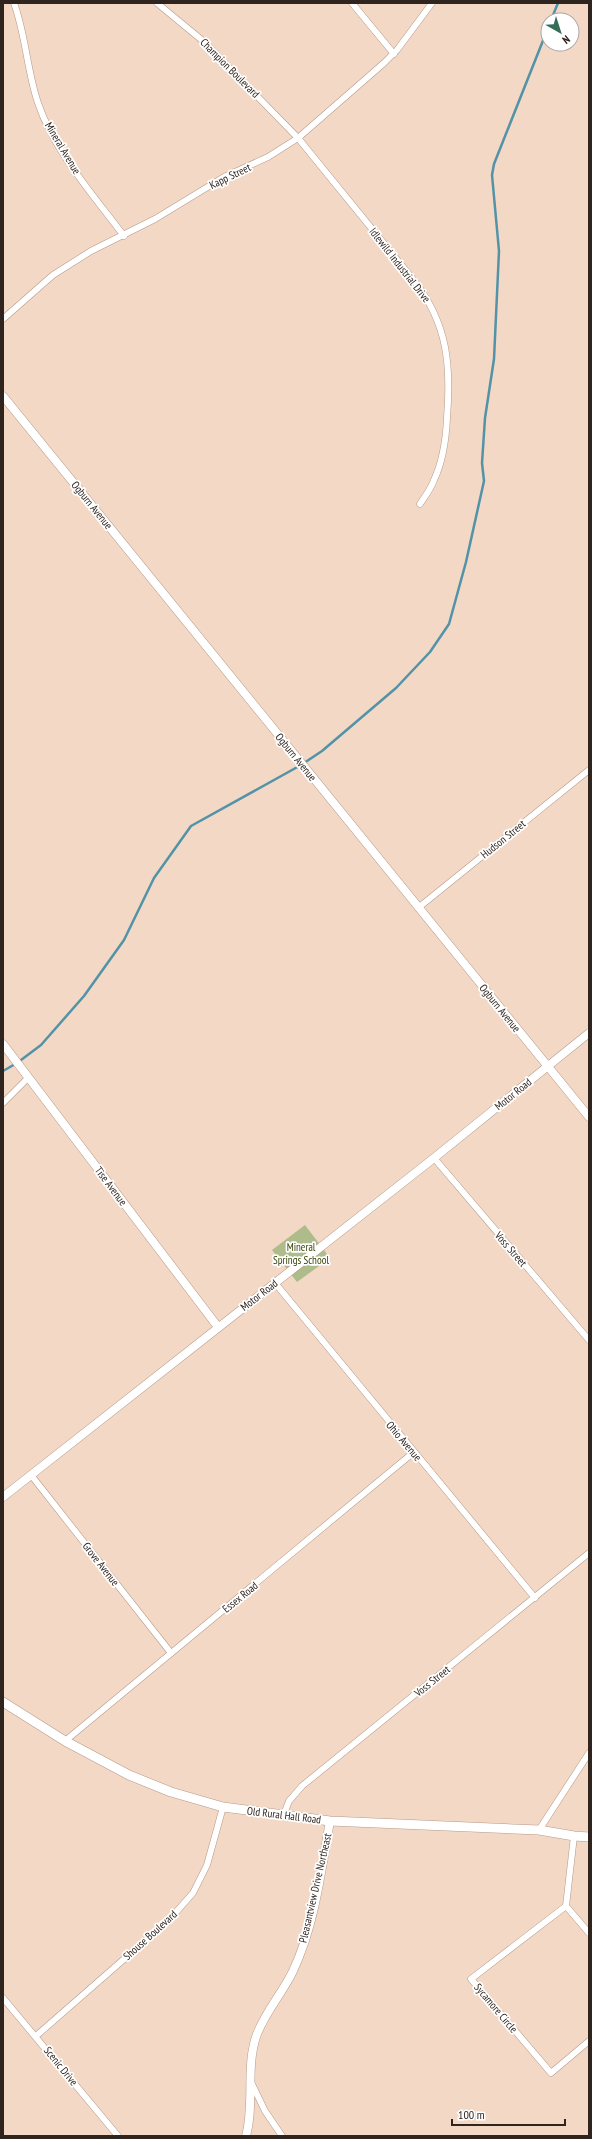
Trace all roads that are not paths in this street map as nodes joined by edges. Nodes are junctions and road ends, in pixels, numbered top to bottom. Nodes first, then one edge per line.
1 (14, 3) edge
2 (157, 3) edge
3 (352, 3) edge
4 (432, 3) edge
5 (394, 54) junction
6 (298, 138) junction
7 (124, 236) junction
8 (3, 319) edge
9 (3, 396) edge
10 (420, 504) dead end
11 (589, 770) edge
12 (418, 908) junction
13 (589, 1032) edge
14 (3, 1044) edge
15 (547, 1066) junction
16 (28, 1078) junction
17 (3, 1103) edge
18 (589, 1117) edge
19 (434, 1158) junction
20 (275, 1283) junction
21 (218, 1327) junction
22 (589, 1340) edge
23 (414, 1452) junction
24 (31, 1475) junction
25 (3, 1497) edge
26 (589, 1553) edge
27 (535, 1598) junction
28 (171, 1653) junction
29 (3, 1702) edge
30 (65, 1741) junction
31 (589, 1752) edge
32 (224, 1807) junction
33 (284, 1814) junction
34 (330, 1821) junction
35 (539, 1830) junction
36 (574, 1836) junction
37 (589, 1837) edge
38 (566, 1906) junction
39 (589, 1933) edge
40 (3, 1998) edge
41 (36, 2036) junction
42 (589, 2041) edge
43 (252, 2084) junction
44 (118, 2136) edge
45 (246, 2136) edge
46 (282, 2136) edge

1 - 7 street, Mineral Avenue
2 - 6 street, Champion Boulevard
3 - 5 street
4 - 5 street, Kapp Street
5 - 6 street, Kapp Street
6 - 7 street, Kapp Street
6 - 10 street, Idlewild Industrial Drive
7 - 8 street, Kapp Street
9 - 12 street, Ogburn Avenue
11 - 12 street, Hudson Street
12 - 15 street, Ogburn Avenue
13 - 15 street, Motor Road
14 - 16 street, Tise Avenue
15 - 18 street, Ogburn Avenue
15 - 19 street, Motor Road
16 - 17 street
16 - 21 street, Tise Avenue
19 - 20 street, Motor Road
19 - 22 street, Voss Street
20 - 21 street, Motor Road
20 - 23 street, Ohio Avenue
21 - 24 street, Motor Road
23 - 27 street, Ohio Avenue
23 - 28 street, Essex Road
24 - 25 street, Motor Road
24 - 28 street, Grove Avenue
26 - 27 street, Voss Street
27 - 33 street, Voss Street
28 - 30 street, Essex Road
29 - 30 main road, Old Rural Hall Road
30 - 32 main road, Old Rural Hall Road
31 - 35 street
32 - 33 main road, Old Rural Hall Road
32 - 41 street, Shouse Boulevard
33 - 34 main road, Old Rural Hall Road
34 - 35 main road, Old Rural Hall Road
34 - 43 street, Pleasantview Drive Northeast
35 - 36 main road, Old Rural Hall Road
36 - 37 main road, Old Rural Hall Road
36 - 38 street
38 - 39 street
38 - 42 street, Sycamore Circle
40 - 41 street, Scenic Drive
41 - 44 street, Scenic Drive
43 - 45 street, Pleasantview Drive Northeast
43 - 46 street

